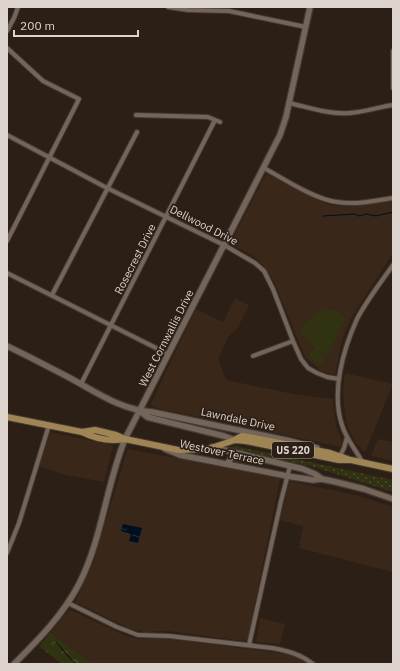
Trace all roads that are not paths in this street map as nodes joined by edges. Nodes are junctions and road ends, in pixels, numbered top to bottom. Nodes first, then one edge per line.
1 (18, 7) edge
2 (168, 7) edge
3 (310, 7) edge
4 (306, 27) junction
5 (7, 31) edge
6 (7, 48) edge
7 (393, 51) edge
8 (393, 88) edge
9 (289, 103) junction
10 (393, 105) edge
11 (136, 115) dead end
12 (215, 120) junction
13 (220, 122) dead end
14 (137, 132) dead end
15 (7, 135) edge
16 (49, 158) junction
17 (264, 168) junction
18 (107, 188) junction
19 (393, 198) edge
20 (167, 216) junction
21 (7, 241) edge
22 (224, 245) junction
23 (393, 265) edge
24 (7, 272) edge
25 (387, 273) junction
26 (393, 276) edge
27 (52, 295) junction
28 (111, 326) junction
29 (293, 341) junction
30 (7, 346) edge
31 (168, 354) junction
32 (254, 356) dead end
33 (339, 379) junction
34 (81, 384) junction
35 (140, 411) junction
36 (7, 417) edge
37 (49, 425) junction
38 (347, 437) junction
39 (125, 440) junction
40 (235, 440) junction
41 (212, 447) junction
42 (165, 448) junction
43 (330, 453) junction
44 (340, 456) junction
45 (263, 459) junction
46 (351, 460) junction
47 (363, 462) junction
48 (227, 464) junction
49 (290, 466) junction
50 (393, 469) edge
51 (287, 476) junction
52 (322, 479) junction
53 (393, 499) edge
54 (7, 553) edge
55 (68, 604) junction
56 (250, 645) junction
57 (15, 664) edge
58 (313, 664) edge

1 - 5 street
2 - 4 street
3 - 4 main road, West Cornwallis Drive
4 - 9 main road, West Cornwallis Drive
6 - 16 street
7 - 8 street
9 - 10 street
9 - 17 main road, West Cornwallis Drive
11 - 12 street
12 - 13 street
12 - 20 street, Rosecrest Drive
14 - 18 street
15 - 16 street, Dellwood Drive
16 - 18 street, Dellwood Drive
16 - 21 street
17 - 19 street
17 - 22 main road, West Cornwallis Drive
18 - 20 street, Dellwood Drive
18 - 27 street
20 - 22 street, Dellwood Drive
20 - 28 street, Rosecrest Drive
22 - 29 street, Dellwood Drive
22 - 31 main road, West Cornwallis Drive
23 - 25 street
24 - 27 street
25 - 26 street
25 - 33 street
27 - 28 street
28 - 31 street
28 - 34 street, Rosecrest Drive
29 - 32 street
29 - 33 street, Dellwood Drive
30 - 34 main road, Lawndale Drive
31 - 35 main road, West Cornwallis Drive
33 - 38 street
34 - 35 main road, Lawndale Drive
35 - 39 main road, West Cornwallis Drive
35 - 40 main road, Lawndale Drive
35 - 43 main road, Lawndale Drive
36 - 37 main road, US 220
37 - 39 main road, US 220
37 - 54 street
38 - 44 street
38 - 47 street
39 - 42 main road, US 220
39 - 55 main road, West Cornwallis Drive
40 - 41 main road, US 220
40 - 43 main road
40 - 46 main road, US 220
41 - 42 main road, US 220
41 - 45 main road, Westover Terrace
42 - 48 main road, Westover Terrace
43 - 44 main road, US 220
44 - 46 main road, US 220
45 - 48 main road
45 - 49 main road, Westover Terrace
46 - 47 main road, US 220
47 - 50 main road, US 220
48 - 51 main road, Westover Terrace
49 - 51 street
49 - 52 main road, Westover Terrace
51 - 52 main road, Westover Terrace
51 - 56 street
52 - 53 main road, Westover Terrace
55 - 56 street
55 - 57 main road, West Cornwallis Drive
56 - 58 street

